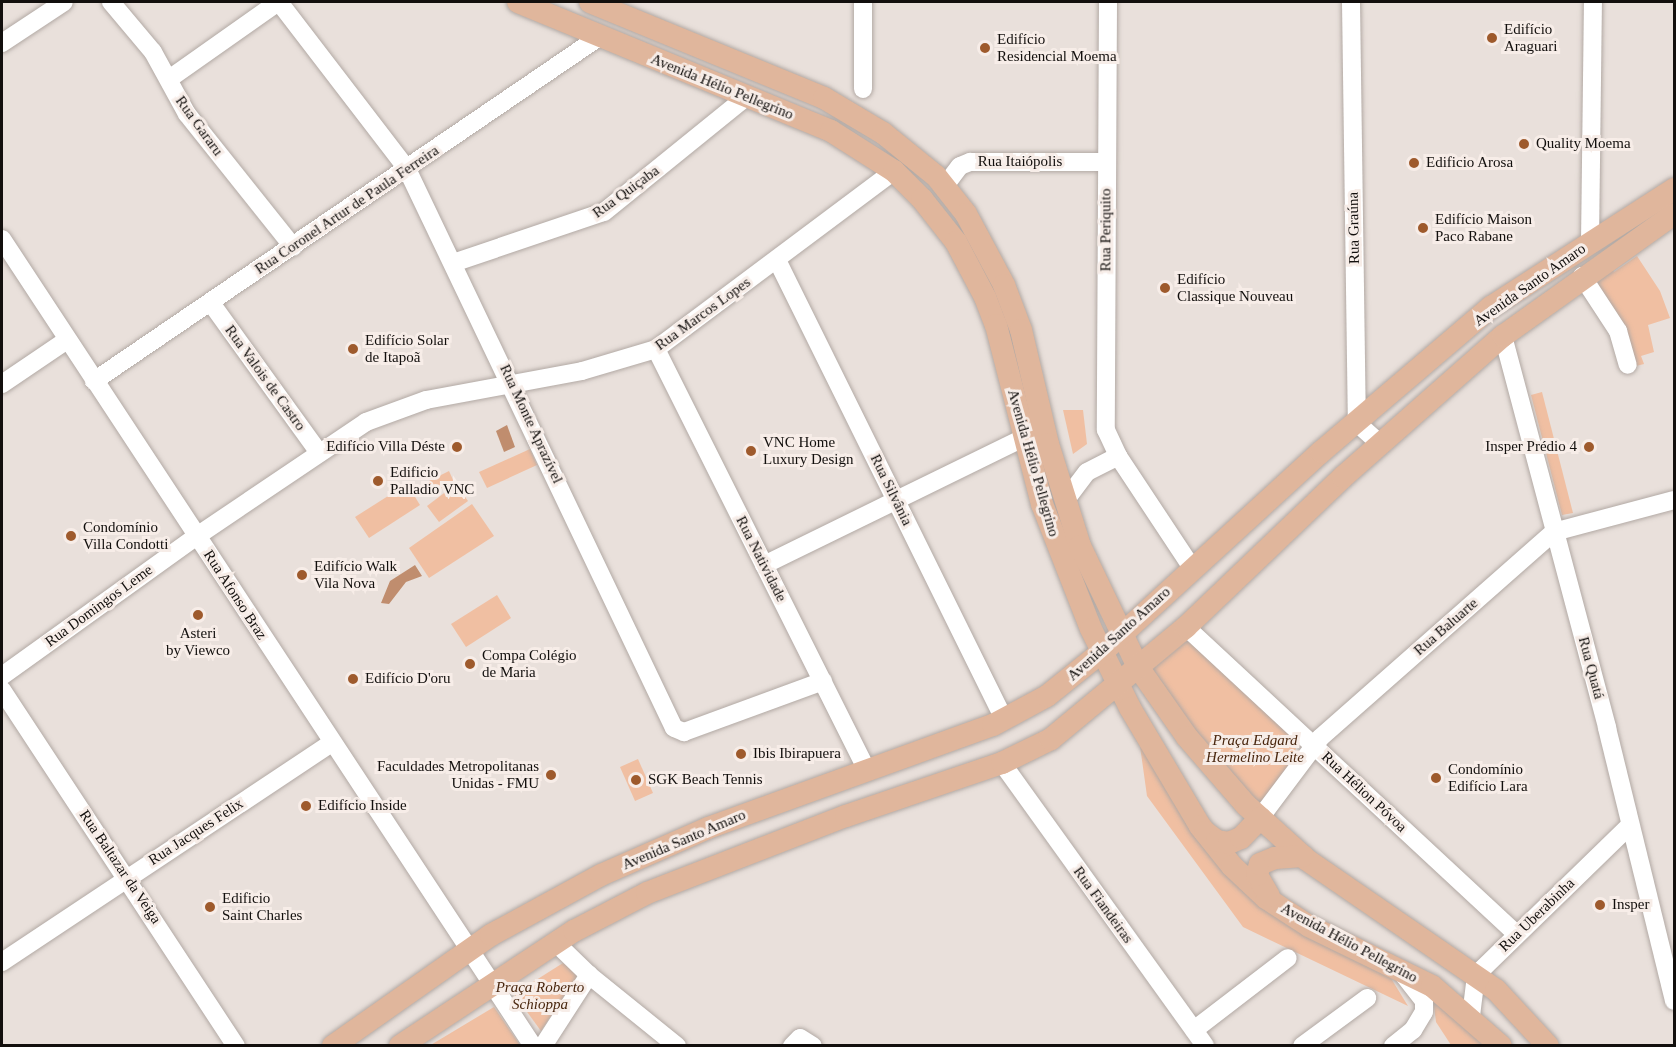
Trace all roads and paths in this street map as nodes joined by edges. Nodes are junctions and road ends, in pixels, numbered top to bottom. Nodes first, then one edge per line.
1 (64, 2) edge
2 (111, 2) edge
3 (279, 2) edge
4 (518, 2) edge
5 (590, 2) edge
6 (863, 2) edge
7 (1108, 2) edge
8 (1351, 2) edge
9 (1593, 2) edge
10 (598, 37) junction
11 (2, 43) edge
12 (169, 79) junction
13 (863, 89) dead end
14 (746, 98) junction
15 (1106, 162) junction
16 (407, 169) junction
17 (894, 171) junction
18 (944, 187) junction
19 (1674, 189) edge
20 (1674, 214) edge
21 (2, 239) edge
22 (1590, 243) junction
23 (293, 247) junction
24 (777, 260) junction
25 (453, 263) junction
26 (1582, 276) junction
27 (211, 303) junction
28 (1503, 336) junction
29 (68, 340) junction
30 (656, 349) junction
31 (1628, 364) dead end
32 (94, 381) junction
33 (512, 383) junction
34 (2, 384) edge
35 (1357, 423) junction
36 (1025, 437) junction
37 (1380, 444) junction
38 (319, 453) junction
39 (1118, 456) junction
40 (1674, 500) edge
41 (896, 501) junction
42 (1065, 501) junction
43 (1554, 532) junction
44 (197, 536) junction
45 (764, 565) junction
46 (1191, 568) junction
47 (1186, 627) junction
48 (1122, 635) junction
49 (1102, 652) junction
50 (1138, 667) junction
51 (2, 676) edge
52 (823, 681) junction
53 (1119, 684) junction
54 (2, 690) edge
55 (1004, 719) junction
56 (332, 743) junction
57 (1314, 745) junction
58 (1002, 763) junction
59 (866, 769) junction
60 (1260, 818) junction
61 (1200, 826) junction
62 (1629, 826) junction
63 (1303, 856) junction
64 (127, 878) junction
65 (1277, 906) junction
66 (1516, 934) junction
67 (555, 942) junction
68 (471, 948) junction
69 (1288, 958) dead end
70 (2, 962) edge
71 (1398, 969) junction
72 (589, 975) junction
73 (1476, 975) junction
74 (493, 984) junction
75 (1367, 998) dead end
76 (1674, 1001) edge
77 (1471, 1016) junction
78 (1194, 1030) junction
79 (670, 1043) edge
80 (236, 1046) edge
81 (333, 1046) edge
82 (399, 1046) edge
83 (533, 1046) edge
84 (543, 1046) edge
85 (1205, 1046) edge
86 (1302, 1046) edge
87 (1393, 1046) edge
88 (1501, 1046) edge
89 (1548, 1046) edge

1 - 11 street
2 - 12 street, Rua Gararu
3 - 12 street
3 - 16 street, Rua Monte Aprazível
4 - 10 main road, Avenida Hélio Pellegrino
5 - 18 main road, Avenida Hélio Pellegrino
6 - 13 street
7 - 15 street, Rua Periquito
8 - 35 street, Rua Graúna
9 - 22 street
10 - 14 main road, Avenida Hélio Pellegrino
10 - 16 street, Rua Coronel Artur de Paula Ferreira
12 - 23 street, Rua Gararu
14 - 17 main road, Avenida Hélio Pellegrino
14 - 25 street, Rua Quiçaba
15 - 18 street, Rua Itaiópolis
15 - 39 street, Rua Periquito
16 - 23 street, Rua Coronel Artur de Paula Ferreira
16 - 25 street, Rua Monte Aprazível
17 - 24 street, Rua Marcos Lopes
17 - 36 main road, Avenida Hélio Pellegrino
18 - 42 main road, Avenida Hélio Pellegrino
19 - 22 main road, Avenida Santo Amaro
20 - 26 main road, Avenida Santo Amaro
21 - 29 street, Rua Afonso Braz
22 - 35 main road, Avenida Santo Amaro
23 - 27 street, Rua Coronel Artur de Paula Ferreira
24 - 30 street, Rua Marcos Lopes
24 - 41 street, Rua Silvânia
25 - 33 street, Rua Monte Aprazível
26 - 28 main road, Avenida Santo Amaro
26 - 31 street
27 - 32 street, Rua Coronel Artur de Paula Ferreira
27 - 38 street, Rua Valois de Castro
28 - 37 main road, Avenida Santo Amaro
28 - 43 street, Rua Quatá
29 - 32 street, Rua Afonso Braz
29 - 34 street
30 - 33 street, Rua Marcos Lopes
30 - 45 street, Rua Natividade
32 - 44 street, Rua Afonso Braz
33 - 38 street, Rua Marcos Lopes
33 - 52 street, Rua Monte Aprazível
35 - 37 street
35 - 46 main road, Avenida Santo Amaro
36 - 41 street
36 - 49 main road, Avenida Hélio Pellegrino
37 - 47 main road, Avenida Santo Amaro
38 - 44 street, Rua Marcos Lopes
39 - 42 street
39 - 46 street, Rua Periquito
40 - 43 street, Rua Baluarte
41 - 45 street
41 - 55 street, Rua Silvânia
42 - 48 main road, Avenida Hélio Pellegrino
43 - 57 street, Rua Baluarte
43 - 62 street, Rua Quatá
44 - 51 street, Rua Domingos Leme
44 - 56 street, Rua Afonso Braz
45 - 52 street, Rua Natividade
46 - 48 main road, Avenida Santo Amaro
47 - 50 main road, Avenida Santo Amaro
47 - 57 street, Rua Hélion Póvoa
48 - 49 main road, Avenida Santo Amaro
48 - 50 main road, Avenida Hélio Pellegrino
49 - 53 main road, Avenida Hélio Pellegrino
49 - 55 main road, Avenida Santo Amaro
50 - 53 main road, Avenida Santo Amaro
50 - 60 main road, Avenida Hélio Pellegrino
52 - 59 street, Rua Natividade
53 - 58 main road, Avenida Santo Amaro
53 - 61 main road, Avenida Hélio Pellegrino
54 - 64 street, Rua Baltazar da Veiga
55 - 59 main road, Avenida Santo Amaro
56 - 64 street, Rua Jacques Felix
56 - 68 street, Rua Afonso Braz
57 - 60 street, Rua Baluarte
57 - 66 street, Rua Hélion Póvoa
58 - 67 main road, Avenida Santo Amaro
58 - 78 street, Rua Fiandeiras
59 - 68 main road, Avenida Santo Amaro
60 - 61 main road
60 - 63 main road, Avenida Hélio Pellegrino
61 - 65 main road, Avenida Hélio Pellegrino
62 - 66 street, Rua Uberabinha
62 - 76 street, Rua Quatá
63 - 65 main road
63 - 73 main road, Avenida Hélio Pellegrino
64 - 70 street, Rua Jacques Felix
64 - 80 street, Rua Baltazar da Veiga
65 - 71 main road, Avenida Hélio Pellegrino
66 - 73 street, Rua Uberabinha
67 - 72 street
67 - 74 main road, Avenida Santo Amaro
68 - 74 street, Rua Afonso Braz
68 - 81 main road, Avenida Santo Amaro
69 - 78 street
71 - 77 main road, Avenida Hélio Pellegrino
71 - 87 street
72 - 79 street
72 - 84 street
73 - 77 street
73 - 89 main road, Avenida Hélio Pellegrino
74 - 82 main road, Avenida Santo Amaro
74 - 83 street, Rua Afonso Braz
75 - 86 street
77 - 88 main road, Avenida Hélio Pellegrino
78 - 85 street, Rua Fiandeiras

